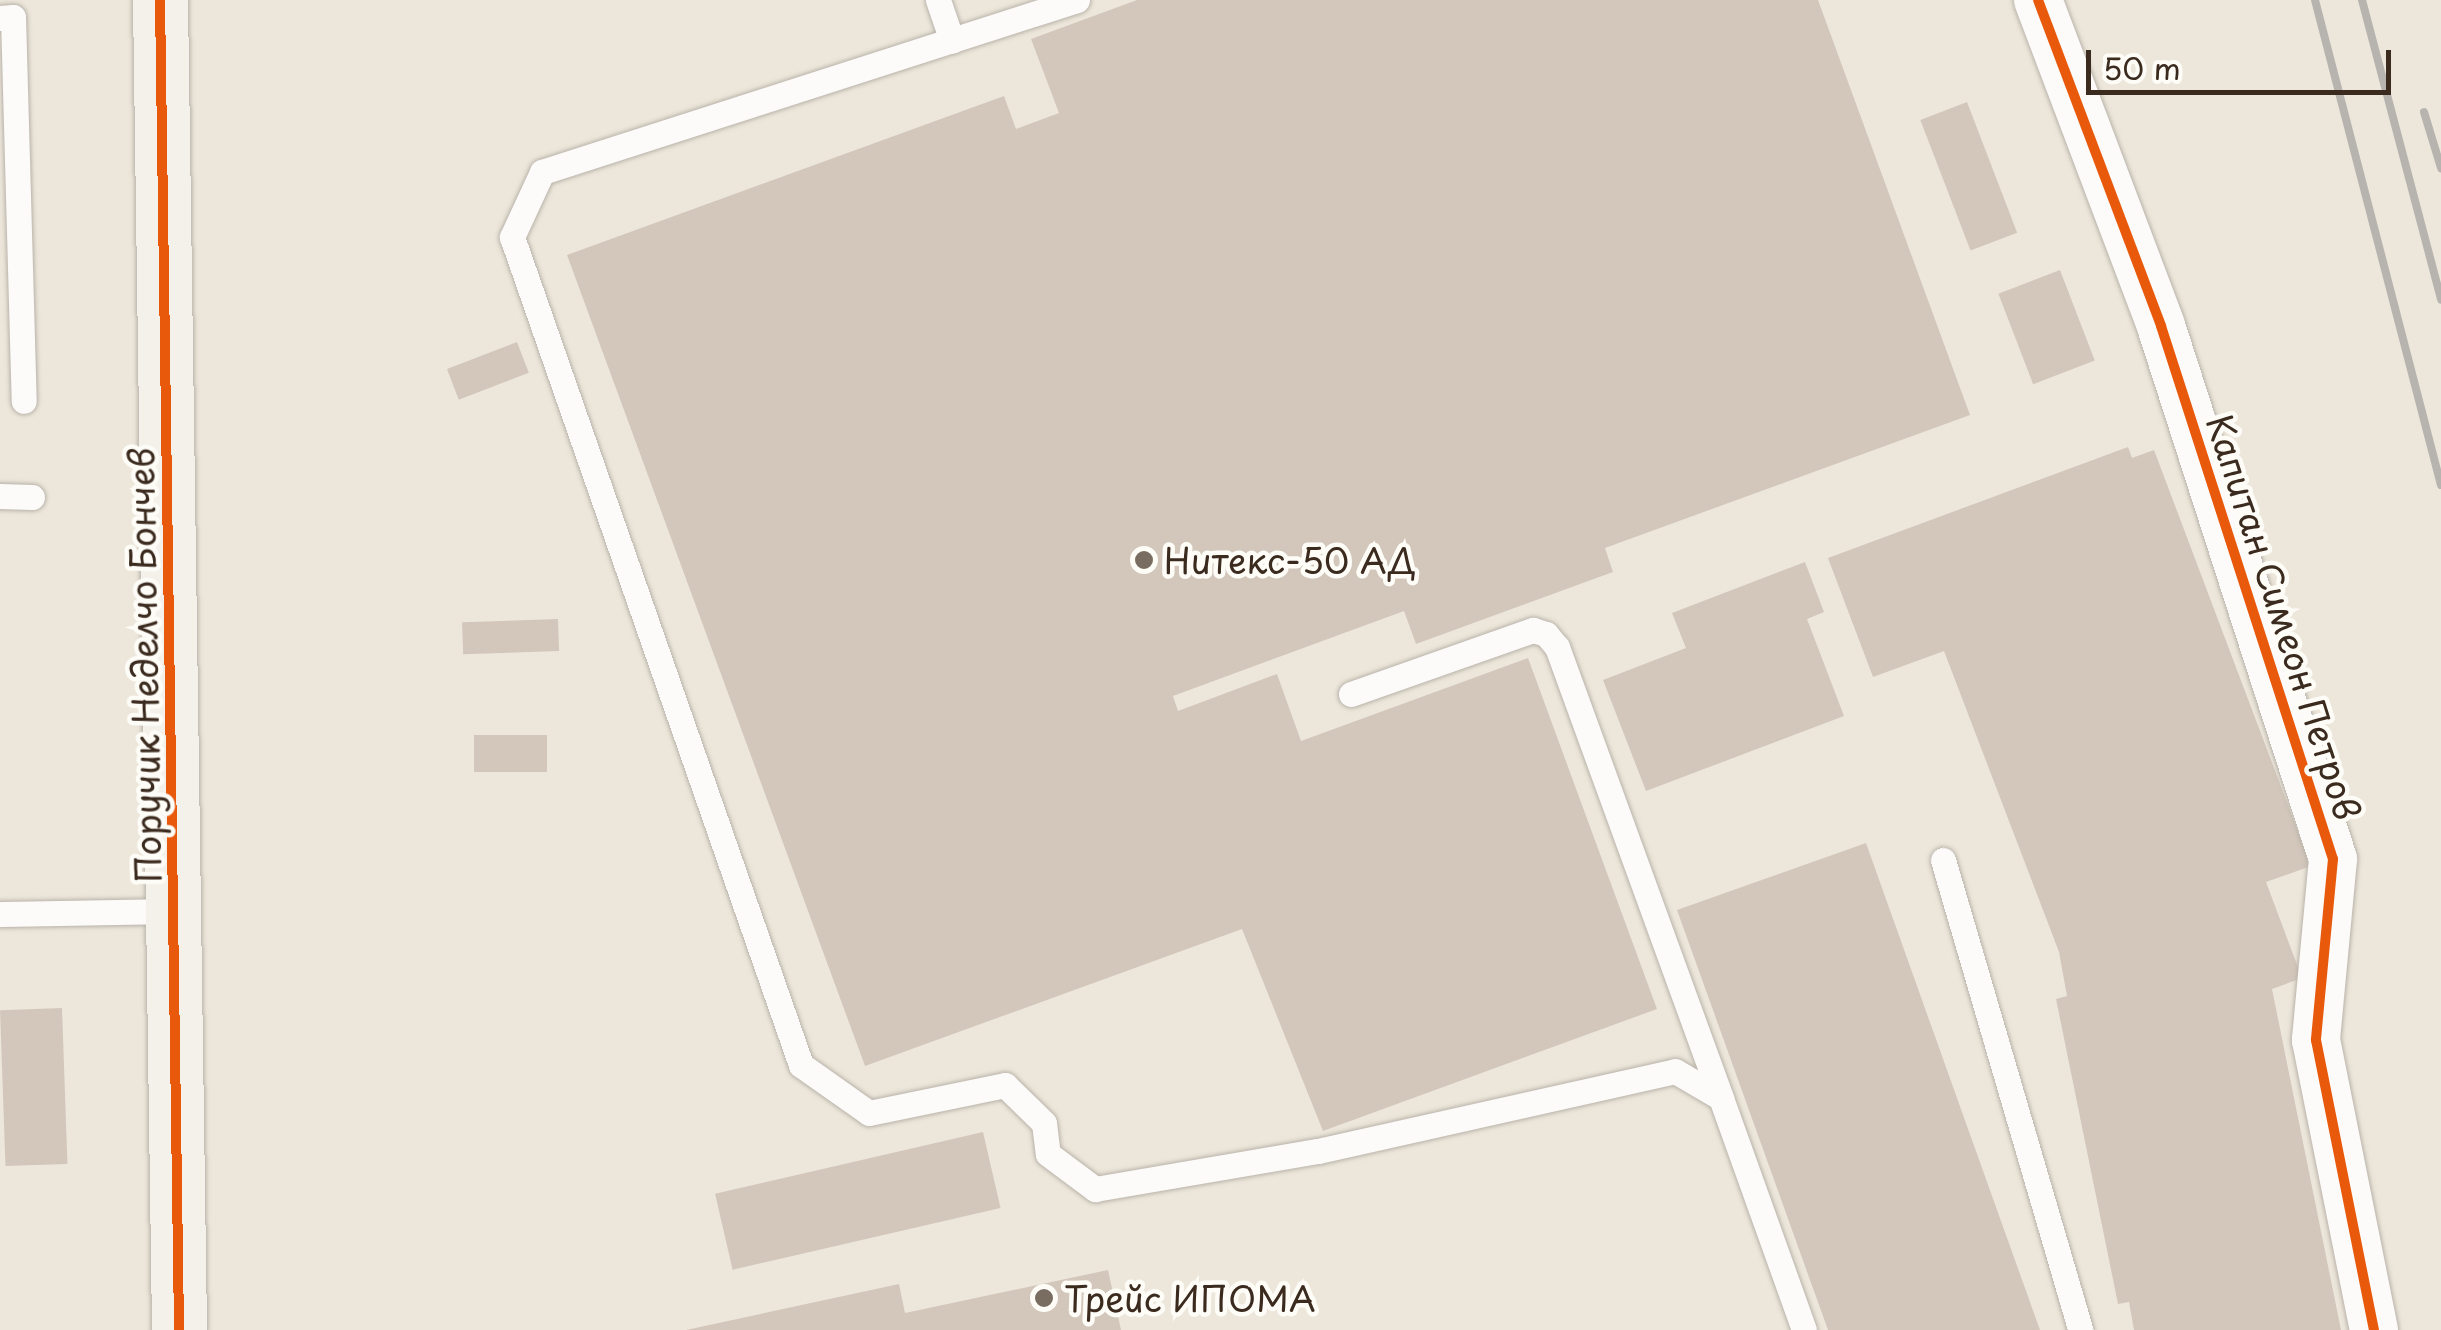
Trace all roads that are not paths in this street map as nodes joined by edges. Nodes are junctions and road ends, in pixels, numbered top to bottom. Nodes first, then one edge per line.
1 (160, 0) edge
2 (938, 0) edge
3 (1077, 0) edge
4 (2038, 0) edge
5 (0, 18) edge
6 (952, 41) junction
7 (24, 401) dead end
8 (0, 496) edge
9 (32, 496) dead end
10 (1351, 694) dead end
11 (1943, 860) dead end
12 (176, 911) junction
13 (0, 914) edge
14 (1721, 1098) junction
15 (179, 1330) edge
16 (1804, 1330) edge
17 (2080, 1330) edge
18 (2374, 1330) edge

1 - 12 street, Поручик Неделчо Бончев
2 - 6 lane
3 - 6 lane
4 - 18 street, Капитан Симеон Петров
5 - 7 lane
6 - 14 lane
8 - 9 lane
10 - 14 lane
11 - 17 lane
12 - 13 lane
12 - 15 street, Поручик Неделчо Бончев
14 - 16 lane

